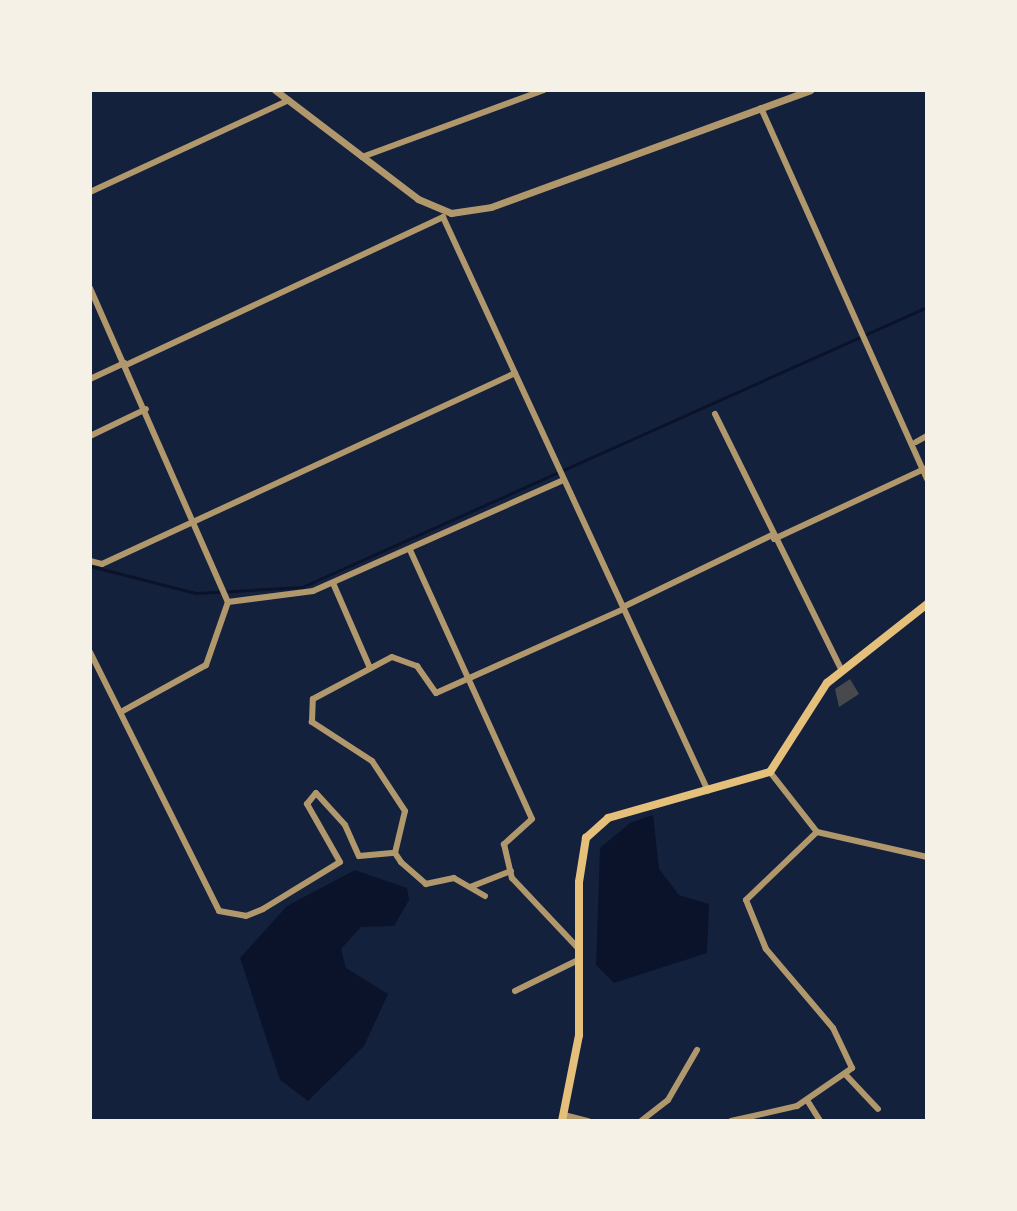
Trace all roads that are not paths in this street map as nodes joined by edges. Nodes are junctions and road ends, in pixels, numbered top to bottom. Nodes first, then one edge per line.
1 (275, 90) edge
2 (544, 90) edge
3 (810, 90) edge
4 (289, 100) junction
5 (761, 108) junction
6 (362, 157) junction
7 (90, 192) edge
8 (441, 213) junction
9 (90, 288) edge
10 (125, 364) junction
11 (515, 373) junction
12 (90, 379) edge
13 (146, 409) junction
14 (715, 414) dead end
15 (90, 436) edge
16 (927, 436) edge
17 (916, 442) junction
18 (924, 469) junction
19 (927, 479) edge
20 (564, 480) junction
21 (197, 519) junction
22 (773, 537) junction
23 (410, 550) junction
24 (90, 561) edge
25 (333, 583) junction
26 (228, 602) junction
27 (926, 605) edge
28 (624, 608) junction
29 (90, 652) edge
30 (370, 668) junction
31 (841, 669) junction
32 (468, 681) junction
33 (121, 712) junction
34 (770, 772) junction
35 (708, 791) junction
36 (817, 832) junction
37 (395, 853) junction
38 (927, 857) edge
39 (511, 871) junction
40 (470, 887) junction
41 (485, 896) dead end
42 (580, 955) junction
43 (515, 991) dead end
44 (697, 1050) dead end
45 (845, 1074) junction
46 (807, 1100) junction
47 (878, 1109) dead end
48 (752, 1117) edge
49 (563, 1118) edge
50 (588, 1121) edge
51 (641, 1121) edge
52 (731, 1121) edge
53 (820, 1121) edge

1 - 4 street
2 - 6 street
3 - 5 street
4 - 6 street
4 - 7 street
5 - 8 street
5 - 17 street
6 - 8 street
8 - 10 street
8 - 11 street
9 - 10 street
10 - 12 street
10 - 13 street
11 - 20 street
11 - 21 street
13 - 15 street
13 - 21 street
14 - 22 street
16 - 17 street
17 - 18 street
18 - 19 street
18 - 22 street
20 - 23 street
20 - 28 street
21 - 24 street
21 - 26 street
22 - 28 street
22 - 31 street
23 - 25 street
23 - 32 street
25 - 26 street
25 - 30 street
26 - 33 street
27 - 31 main road
28 - 32 street
28 - 35 street
29 - 33 street
30 - 32 street
30 - 37 street
31 - 34 main road
32 - 39 street
33 - 37 street
34 - 35 main road
34 - 36 street
35 - 42 main road
36 - 38 street
36 - 45 street
37 - 40 street
39 - 40 street
39 - 42 street
40 - 41 street
42 - 43 street
42 - 49 main road
44 - 51 street
45 - 46 street
45 - 47 street
46 - 48 street
46 - 53 street
48 - 52 street
49 - 50 street

